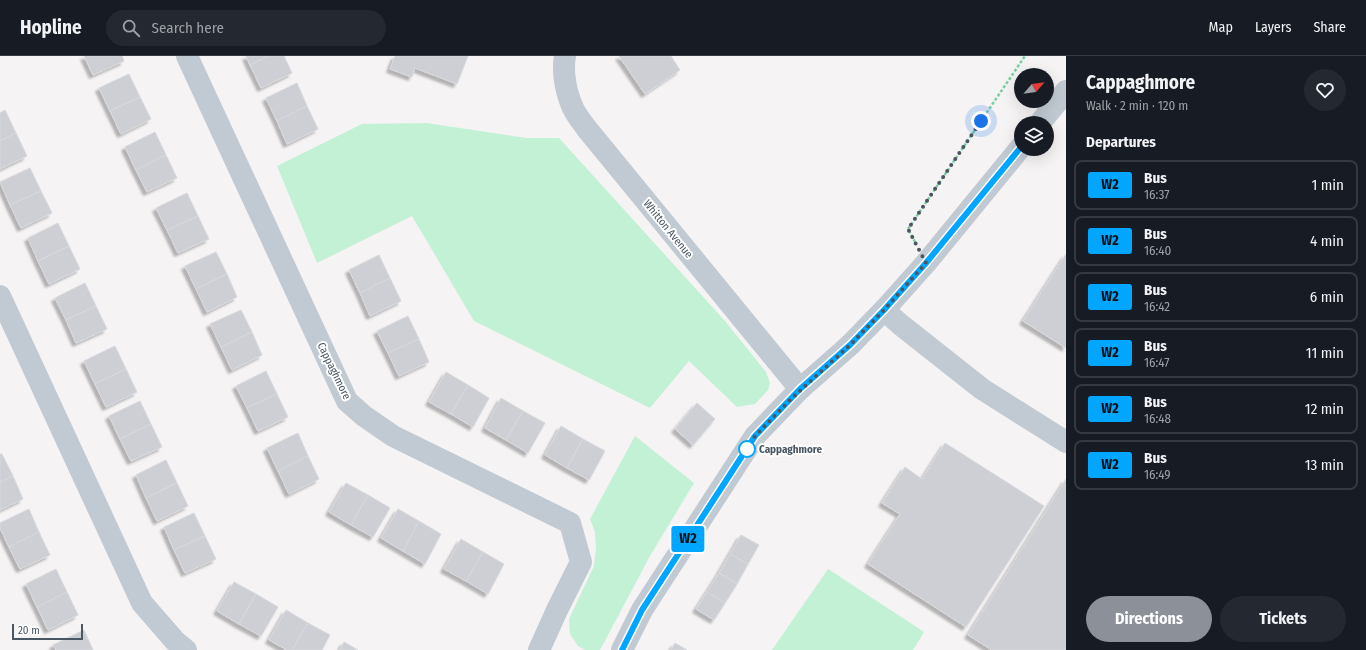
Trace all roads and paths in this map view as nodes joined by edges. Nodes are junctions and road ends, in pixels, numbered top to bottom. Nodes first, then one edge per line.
1 (187, 56) edge
2 (565, 56) edge
3 (1025, 56) edge
4 (1066, 91) edge
5 (1046, 116) edge
6 (1014, 156) edge
7 (926, 263) junction
8 (0, 296) edge
9 (884, 310) junction
10 (800, 389) junction
11 (1066, 442) edge
12 (545, 648) edge
13 (186, 650) edge
14 (622, 650) edge

1 - 12 street, Cappaghmore
2 - 10 street, Whitton Avenue
3 - 7 path
4 - 5 street
6 - 7 street
7 - 9 street
8 - 13 street
9 - 10 street
9 - 11 street
10 - 14 street

